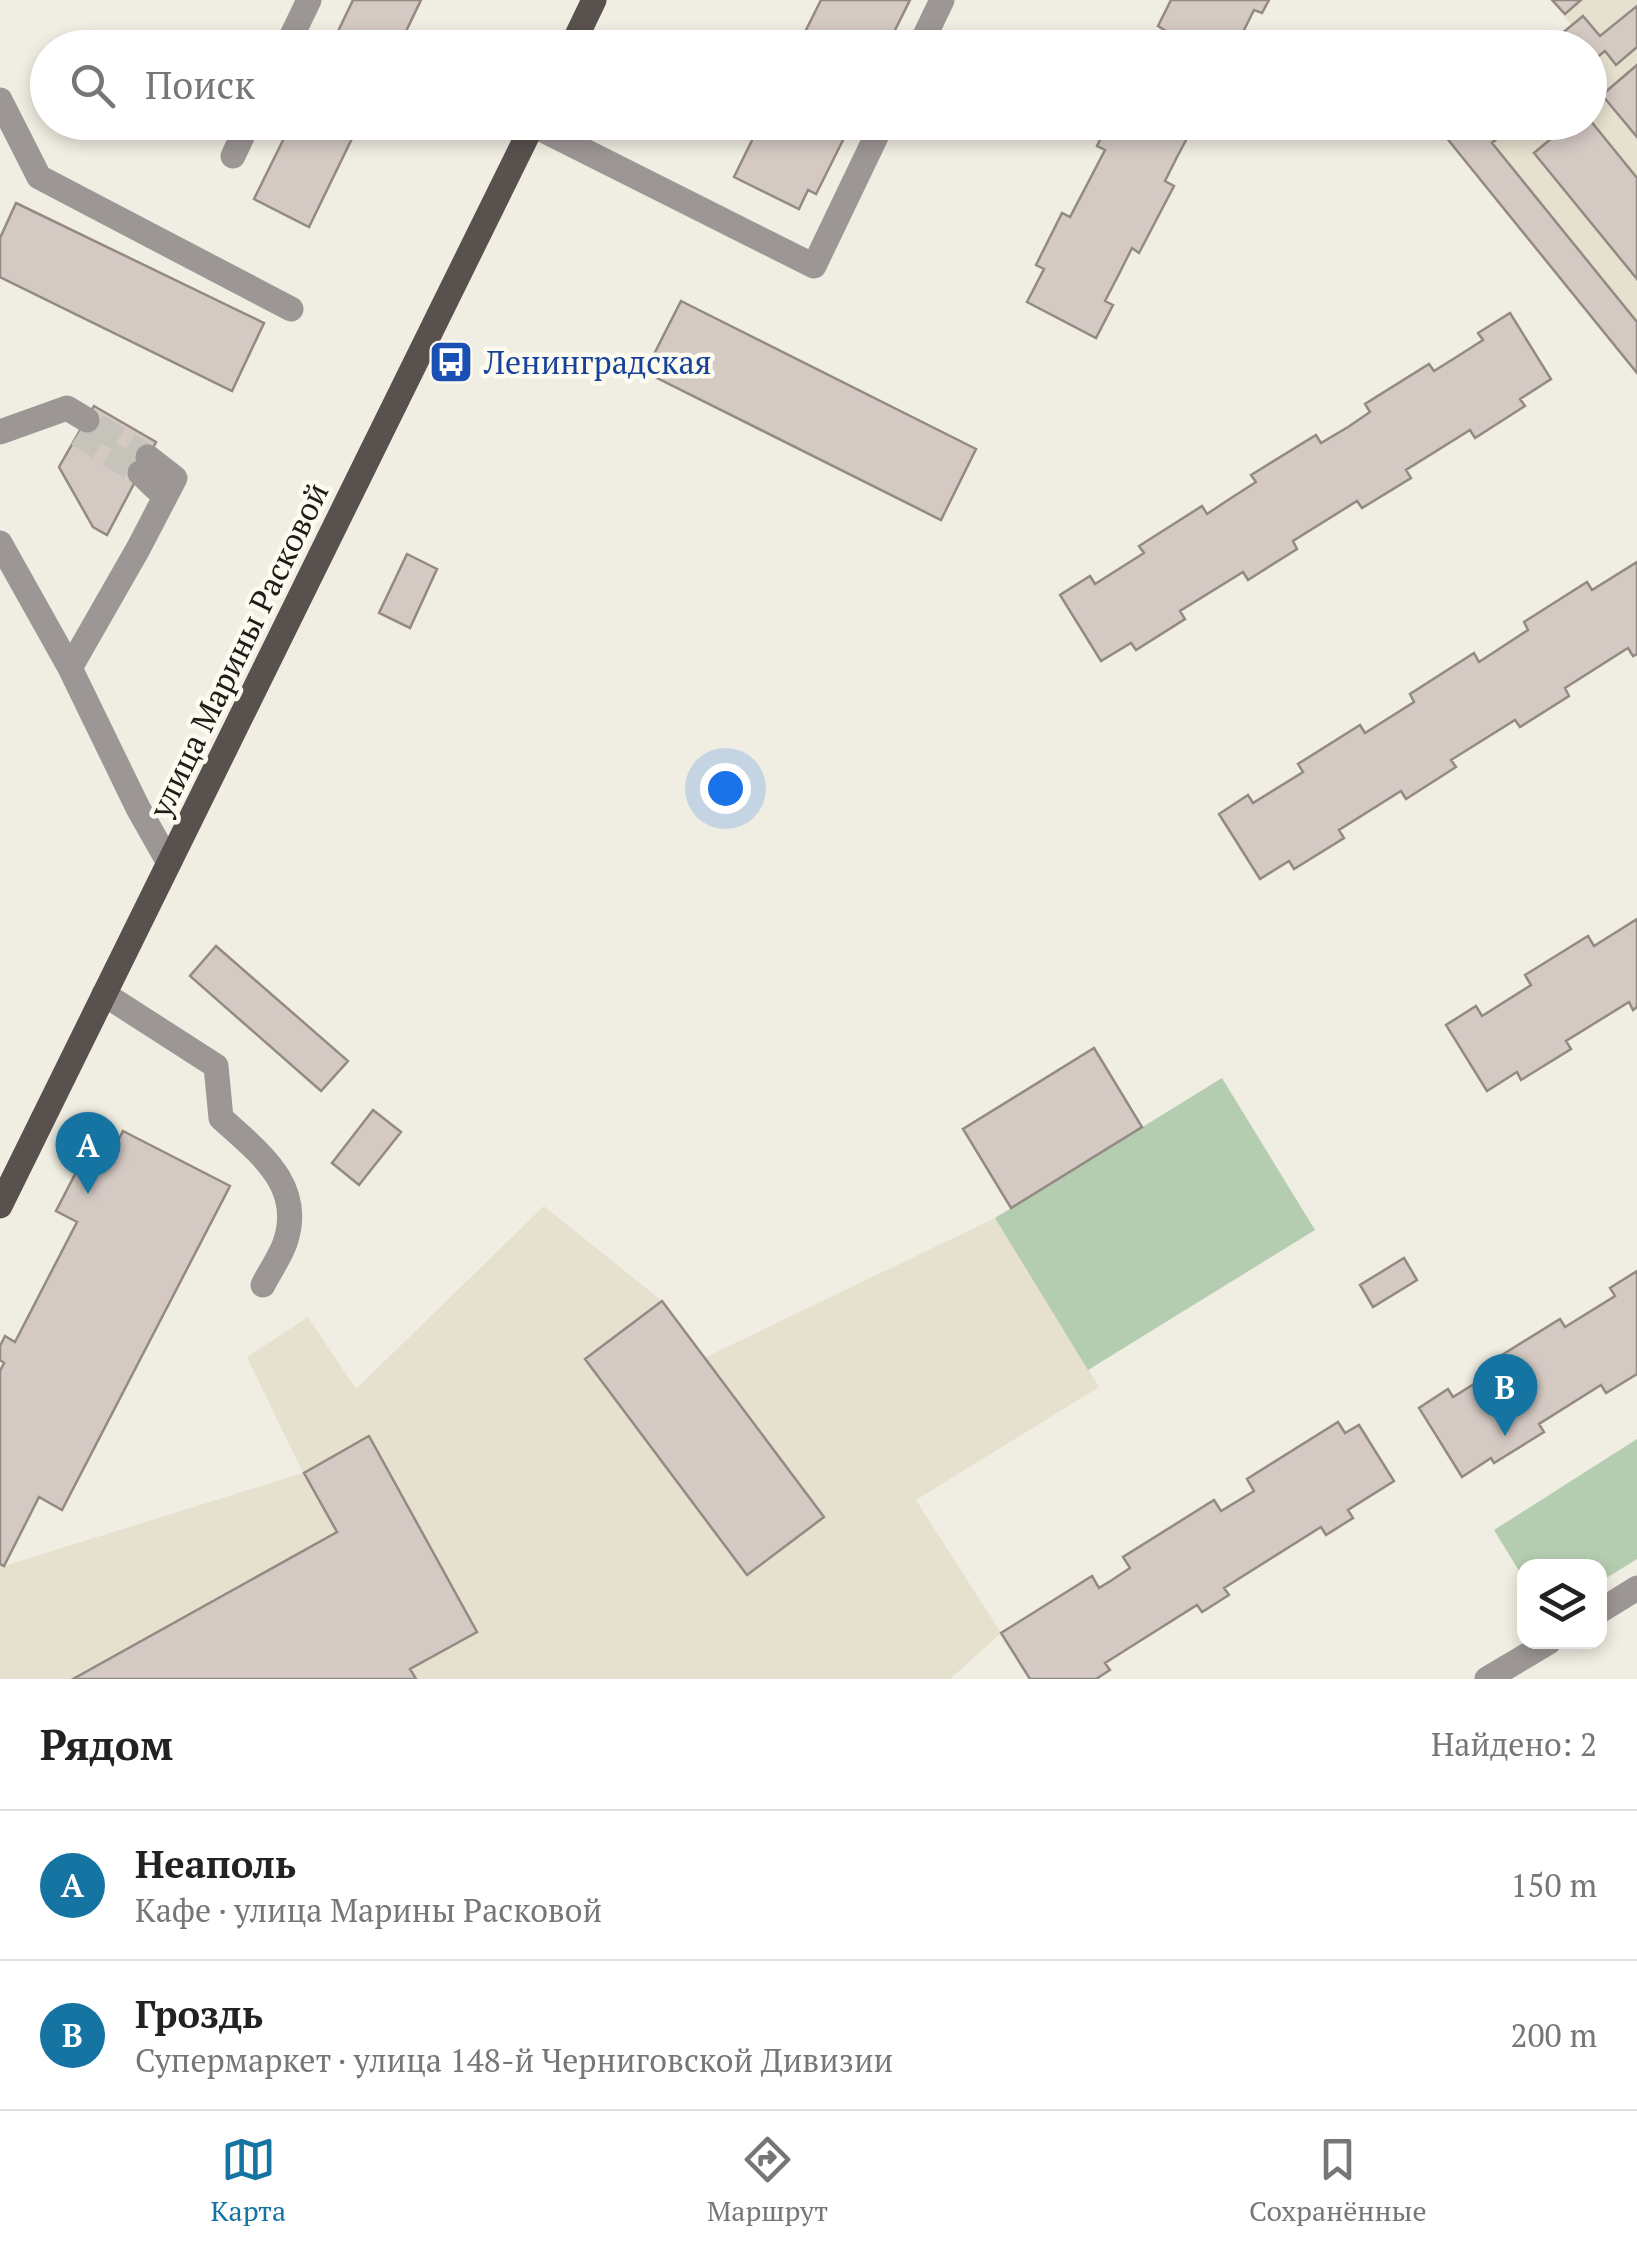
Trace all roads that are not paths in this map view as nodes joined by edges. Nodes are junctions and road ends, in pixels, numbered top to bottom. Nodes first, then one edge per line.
1 (308, 0) edge
2 (594, 0) edge
3 (942, 0) edge
4 (294, 30) edge
5 (580, 30) edge
6 (928, 30) edge
7 (0, 100) edge
8 (241, 140) edge
9 (525, 140) edge
10 (565, 140) edge
11 (874, 140) edge
12 (233, 156) dead end
13 (292, 310) dead end
14 (83, 427) tunnel mouth
15 (0, 432) edge
16 (144, 465) tunnel mouth
17 (0, 544) edge
18 (70, 668) junction
19 (169, 863) junction
20 (104, 994) junction
21 (0, 1206) edge
22 (263, 1285) dead end
23 (1637, 1588) edge
24 (1607, 1607) edge
25 (1537, 1649) edge
26 (1487, 1679) edge

1 - 4 street
2 - 5 main road
3 - 6 street
7 - 13 street
8 - 12 street
9 - 19 main road, улица Марины Расковой
10 - 11 street
14 - 15 street
16 - 18 street
17 - 18 street
18 - 19 street
19 - 20 main road, улица Марины Расковой
20 - 21 main road, улица Марины Расковой
20 - 22 street
23 - 24 street
25 - 26 street

